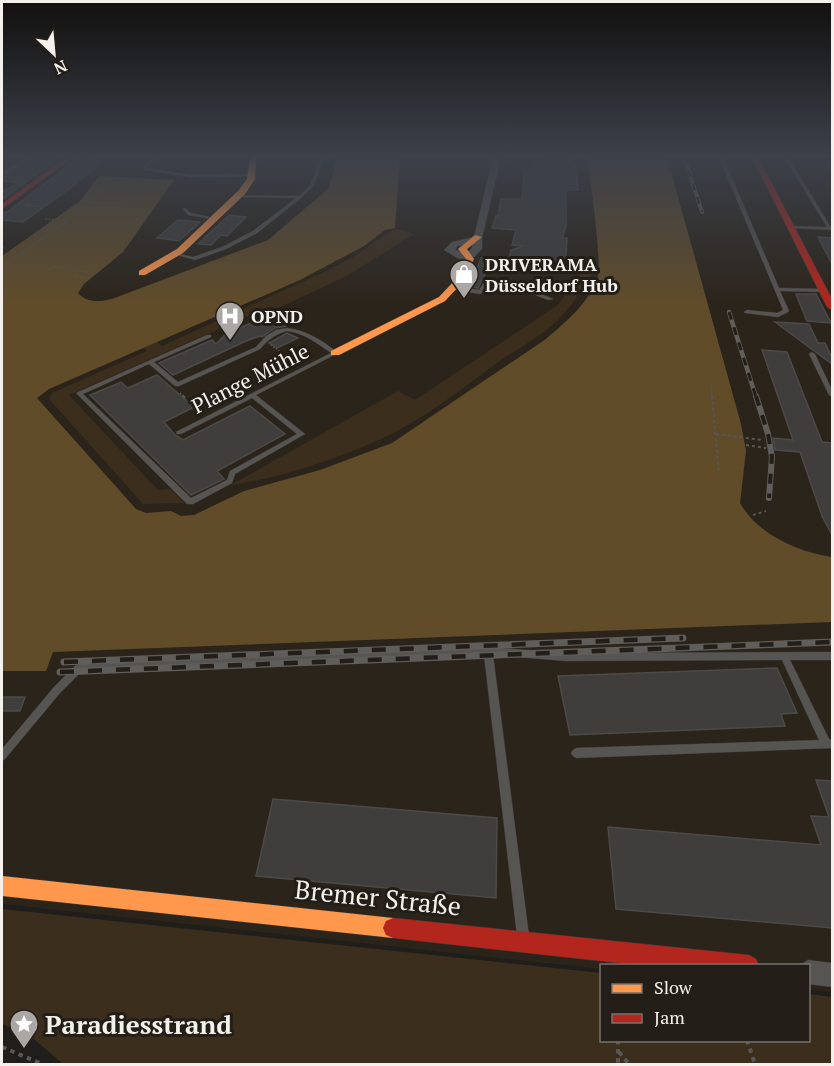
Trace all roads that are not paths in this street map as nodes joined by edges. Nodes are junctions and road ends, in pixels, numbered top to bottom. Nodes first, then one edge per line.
1 (225, 207) edge
2 (287, 207) edge
3 (485, 207) edge
4 (742, 207) edge
5 (780, 207) edge
6 (816, 207) edge
7 (186, 209) dead end
8 (212, 218) junction
9 (791, 227) junction
10 (478, 238) joint
11 (175, 254) junction
12 (142, 273) dead end
13 (455, 288) junction
14 (777, 289) junction
15 (824, 291) junction
16 (550, 299) dead end
17 (832, 307) edge
18 (747, 312) dead end
19 (209, 336) dead end
20 (335, 353) junction
21 (812, 354) dead end
22 (150, 362) junction
23 (252, 395) junction
24 (832, 395) edge
25 (180, 432) dead end
26 (488, 651) junction
27 (784, 656) junction
28 (832, 656) edge
29 (829, 744) edge
30 (576, 753) dead end
31 (2, 756) edge
32 (2, 886) edge
33 (524, 941) junction
34 (731, 964) edge
35 (810, 972) edge
36 (832, 975) edge

1 - 8 street
2 - 11 lane
3 - 10 street
4 - 14 lane
5 - 9 street
6 - 9 lane
7 - 8 lane
8 - 11 street
9 - 15 street
10 - 13 street
11 - 12 street
13 - 16 lane
13 - 20 street
14 - 15 lane
14 - 18 lane
15 - 17 street
19 - 22 lane
20 - 22 lane
20 - 23 lane, Plange Mühle
21 - 24 lane
22 - 23 lane
23 - 25 lane, Plange Mühle
26 - 27 lane
26 - 31 lane
26 - 33 lane
27 - 28 lane
27 - 29 lane
29 - 30 lane
32 - 33 street, Bremer Straße
33 - 34 street, Bremer Straße
35 - 36 street

